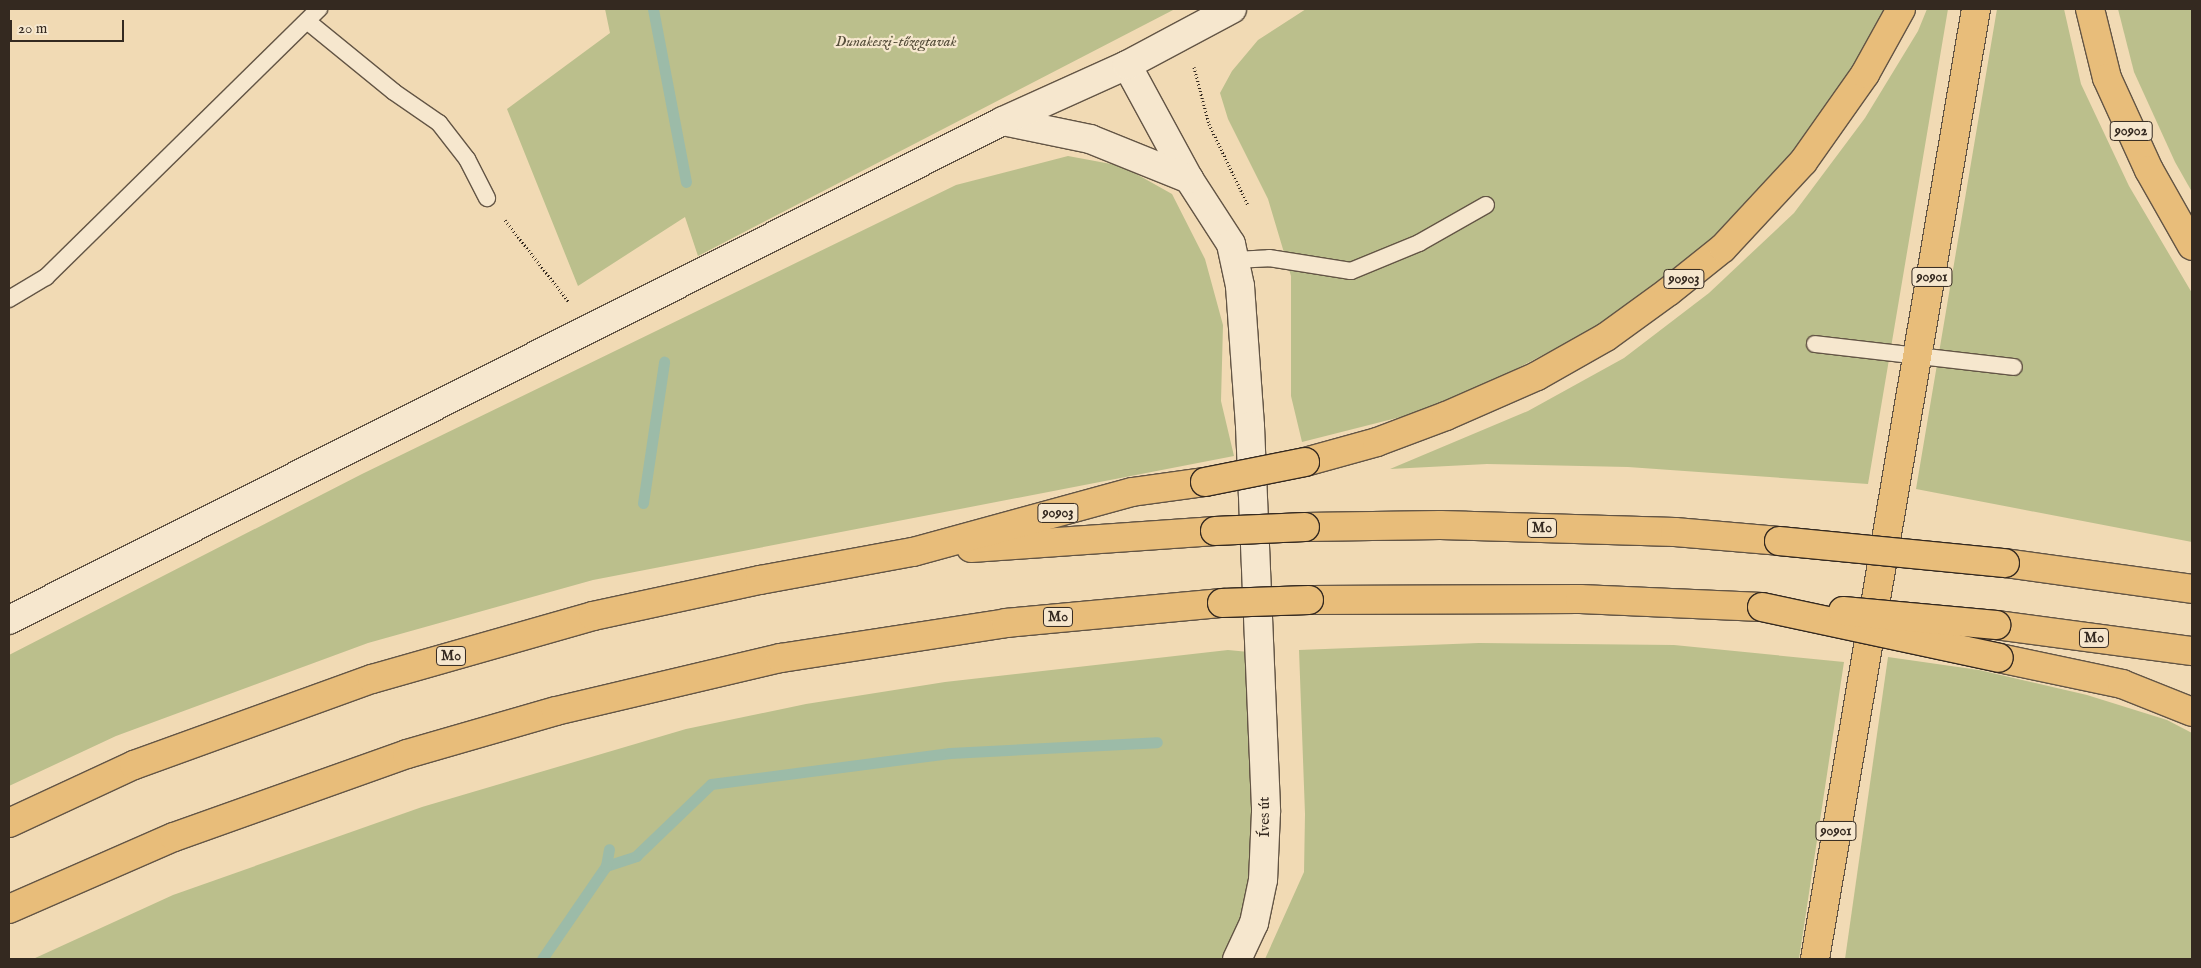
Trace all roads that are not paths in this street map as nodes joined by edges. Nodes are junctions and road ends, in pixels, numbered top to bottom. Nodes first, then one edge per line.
1 (319, 9) edge
2 (1232, 9) edge
3 (1901, 9) edge
4 (1976, 9) edge
5 (2090, 9) edge
6 (307, 21) junction
7 (1127, 65) junction
8 (1004, 121) junction
9 (1189, 179) junction
10 (487, 198) road end
11 (1486, 205) dead end
12 (2192, 246) edge
13 (1234, 260) junction
14 (9, 299) edge
15 (1815, 344) dead end
16 (1919, 356) junction
17 (2014, 366) dead end
18 (913, 552) junction
19 (2192, 589) edge
20 (1762, 606) junction
21 (9, 620) edge
22 (2192, 651) edge
23 (2192, 712) edge
24 (9, 823) edge
25 (9, 909) edge
26 (1237, 959) edge
27 (1815, 959) edge

1 - 6 lane
2 - 7 street
3 - 18 highway, 90903, bridge
4 - 16 highway, 90901
5 - 12 highway, 90902
6 - 10 lane
6 - 14 lane
7 - 8 street
7 - 9 street, Íves út
8 - 9 street
8 - 21 street
9 - 13 street, Íves út
11 - 13 lane
13 - 26 street, Íves út
15 - 16 lane
16 - 17 lane
16 - 27 highway, 90901
18 - 19 highway, M0, bridge
18 - 24 highway, M0
20 - 22 highway, M0, bridge
20 - 23 highway, bridge
20 - 25 highway, M0, bridge

